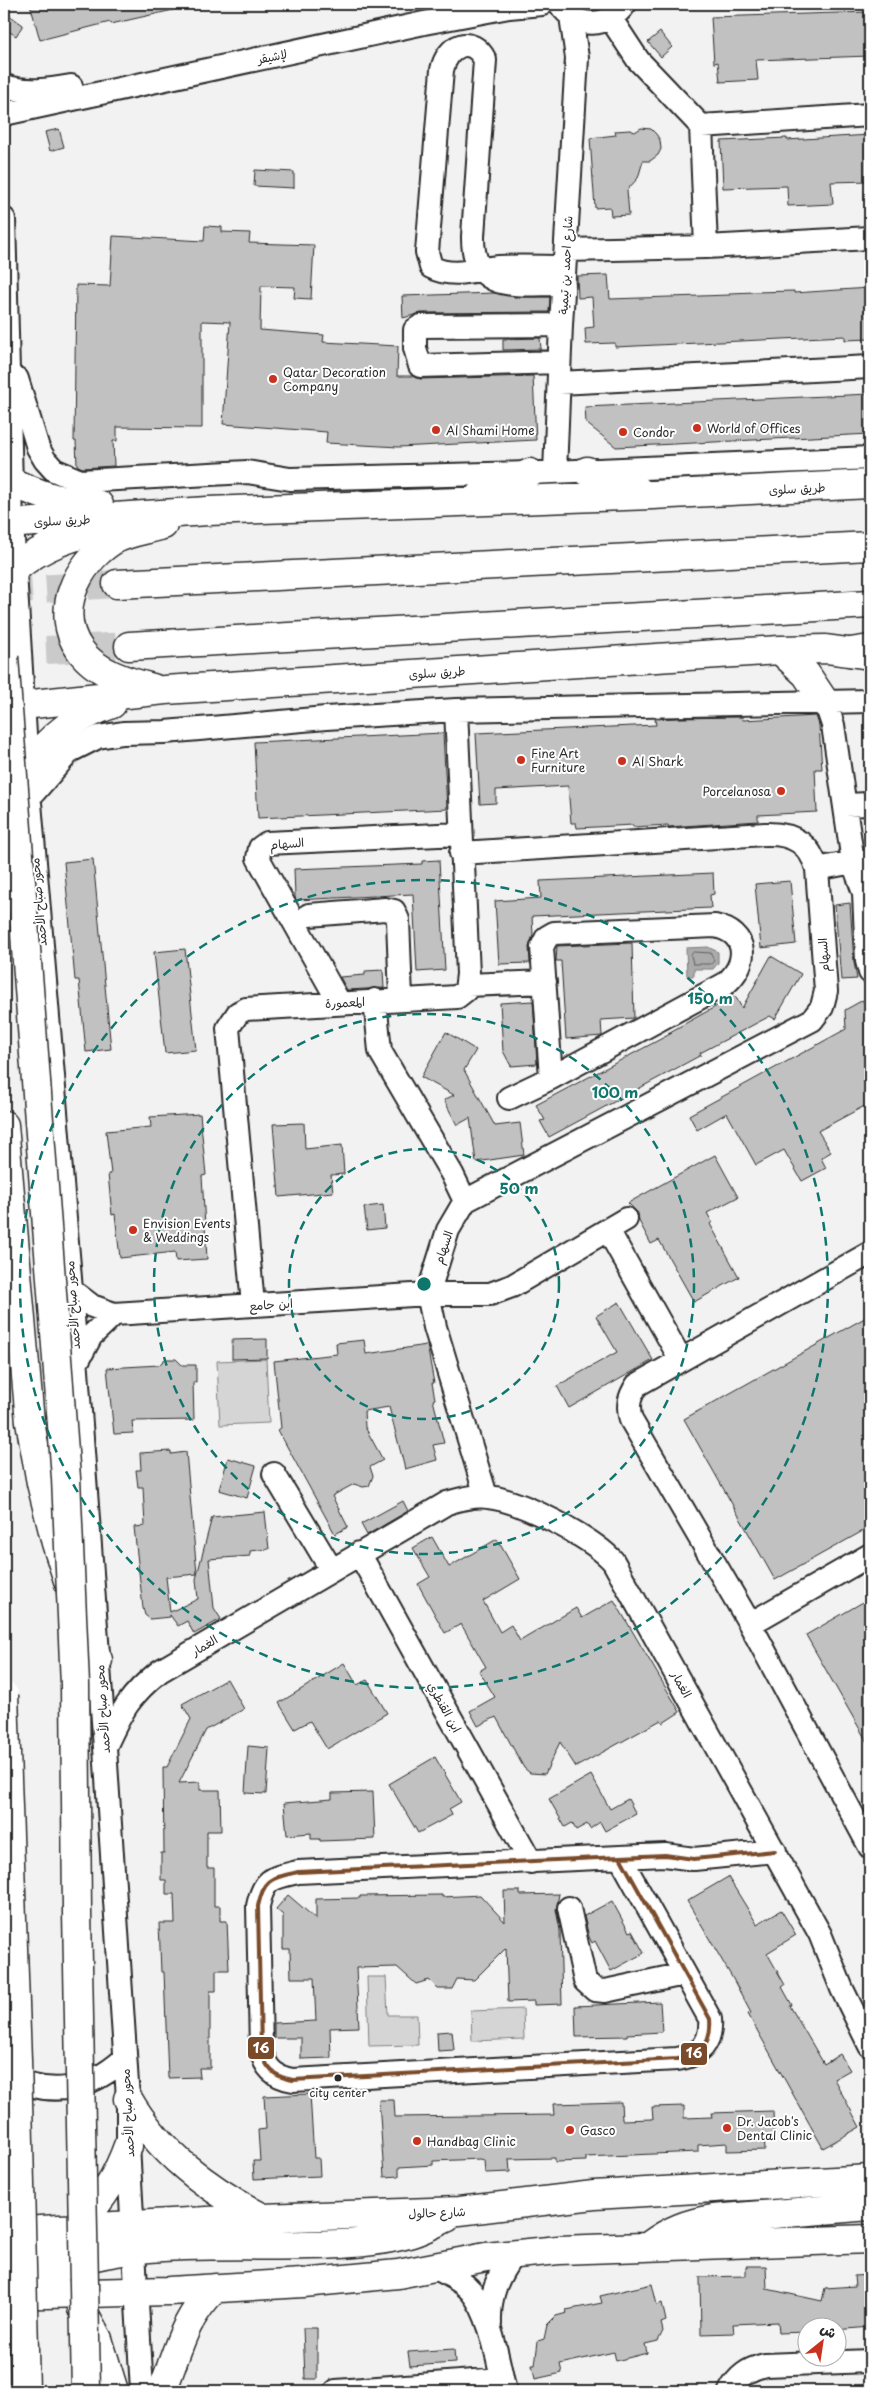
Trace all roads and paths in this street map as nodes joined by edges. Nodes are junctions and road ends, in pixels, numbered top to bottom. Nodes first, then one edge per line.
1 (464, 4) edge
2 (542, 4) edge
3 (561, 9) edge
4 (611, 15) edge
5 (577, 58) junction
6 (4, 86) edge
7 (4, 114) edge
8 (870, 115) edge
9 (701, 126) junction
10 (4, 219) edge
11 (870, 238) edge
12 (706, 246) junction
13 (565, 267) junction
14 (480, 271) junction
15 (561, 325) junction
16 (8, 349) junction
17 (870, 367) edge
18 (559, 372) junction
19 (870, 458) edge
20 (587, 471) junction
21 (542, 472) junction
22 (12, 482) junction
23 (870, 484) edge
24 (652, 496) junction
25 (462, 502) junction
26 (208, 512) junction
27 (7, 530) edge
28 (870, 546) edge
29 (9, 573) edge
30 (116, 584) tunnel mouth
31 (870, 604) edge
32 (129, 646) tunnel mouth
33 (780, 650) junction
34 (863, 652) edge
35 (4, 657) edge
36 (4, 677) edge
37 (165, 690) junction
38 (136, 695) junction
39 (870, 701) edge
40 (826, 704) junction
41 (14, 706) edge
42 (456, 710) junction
43 (27, 767) junction
44 (29, 798) junction
45 (870, 804) edge
46 (845, 806) junction
47 (461, 844) junction
48 (862, 862) edge
49 (817, 869) junction
50 (309, 915) dead end
51 (870, 972) edge
52 (544, 977) junction
53 (468, 979) junction
54 (401, 998) junction
55 (375, 1000) junction
56 (338, 1002) junction
57 (551, 1078) junction
58 (509, 1098) dead end
59 (4, 1125) edge
60 (465, 1202) junction
61 (870, 1253) edge
62 (71, 1290) junction
63 (428, 1294) junction
64 (253, 1305) junction
65 (114, 1314) junction
66 (680, 1360) junction
67 (76, 1364) junction
68 (274, 1474) dead end
69 (486, 1496) junction
70 (359, 1553) junction
71 (870, 1554) edge
72 (331, 1569) junction
73 (750, 1624) junction
74 (98, 1660) junction
75 (4, 1696) edge
76 (105, 1748) junction
77 (770, 1844) junction
78 (870, 1844) edge
79 (620, 1857) junction
80 (531, 1862) junction
81 (569, 1908) dead end
82 (820, 1934) junction
83 (684, 1974) junction
84 (870, 2013) edge
85 (870, 2046) edge
86 (124, 2059) junction
87 (4, 2074) edge
88 (128, 2099) junction
89 (128, 2146) junction
90 (870, 2164) edge
91 (859, 2180) edge
92 (870, 2206) edge
93 (4, 2209) edge
94 (459, 2211) junction
95 (263, 2218) junction
96 (73, 2228) junction
97 (14, 2231) edge
98 (134, 2237) junction
99 (864, 2241) edge
100 (649, 2246) junction
101 (514, 2254) junction
102 (8, 2260) edge
103 (52, 2263) junction
104 (436, 2268) junction
105 (215, 2288) junction
106 (137, 2291) junction
107 (72, 2294) junction
108 (9, 2300) edge
109 (490, 2332) junction
110 (870, 2362) edge
111 (503, 2385) edge
112 (25, 2391) edge
113 (86, 2391) edge
114 (114, 2391) edge
115 (142, 2391) edge
116 (162, 2391) edge
117 (336, 2391) edge
118 (730, 2391) edge

1 - 6 street, لإشيقر
2 - 7 street, لإشيقر
3 - 4 street
3 - 5 street, شارع احمد بن تيمية
4 - 5 street, شارع احمد بن تيمية
4 - 9 street
5 - 13 street, شارع احمد بن تيمية
8 - 9 street
9 - 12 street
10 - 16 street, محور صباح الأحمد
11 - 12 street
12 - 13 street
13 - 14 street
13 - 15 street, شارع احمد بن تيمية
14 - 14 street
15 - 18 street, شارع احمد بن تيمية
15 - 18 street
16 - 21 street
16 - 22 street, محور صباح الأحمد
17 - 18 street
18 - 21 street, شارع احمد بن تيمية
19 - 20 street
20 - 21 street
20 - 24 main road
21 - 25 main road
22 - 26 main road
22 - 27 street, محور صباح الأحمد
23 - 24 main road, طريق سلوى
24 - 25 main road, طريق سلوى
25 - 26 main road, طريق سلوى
26 - 27 main road, طريق سلوى
26 - 29 main road
26 - 37 main road
27 - 29 street, محور صباح الأحمد
28 - 30 main road
29 - 41 street, محور صباح الأحمد
31 - 32 main road
33 - 34 main road, طريق سلوى
33 - 37 main road, طريق سلوى
33 - 40 main road
35 - 113 main road, محور صباح الأحمد, bridge
36 - 41 main road
37 - 38 main road, طريق سلوى
38 - 41 main road, طريق سلوى
38 - 43 main road
39 - 40 street
40 - 42 street
40 - 46 street
41 - 43 street, محور صباح الأحمد
42 - 44 street
42 - 47 street
43 - 44 street, محور صباح الأحمد
44 - 62 street, محور صباح الأحمد
45 - 46 street
46 - 48 street
47 - 49 street, السهام
47 - 53 street
47 - 56 street, السهام
48 - 49 street
48 - 51 street
49 - 60 street, السهام
50 - 54 street
52 - 53 street
52 - 57 street
52 - 57 street
53 - 54 street, المعمورة
54 - 55 street, المعمورة
55 - 56 street, المعمورة
55 - 60 street
56 - 64 street, المعمورة
57 - 58 street
59 - 74 main road
60 - 63 street, السهام
61 - 66 street
62 - 65 street, ابن جامع
62 - 67 street, محور صباح الأحمد
63 - 64 street, ابن جامع
63 - 66 street, ابن جامع
63 - 69 street
64 - 65 street, ابن جامع
65 - 67 street
66 - 73 street
67 - 74 street, محور صباح الأحمد
68 - 72 street
69 - 70 street, الغمار
69 - 77 street, الغمار
70 - 72 street, الغمار
70 - 80 street, ابن القنطري
71 - 73 street
72 - 76 street, الغمار
73 - 78 street
74 - 76 street, محور صباح الأحمد
75 - 112 main road, bridge
76 - 86 street, محور صباح الأحمد
77 - 79 street
77 - 82 street, الغمار
79 - 80 street
79 - 83 street
80 - 83 street
81 - 83 street
82 - 84 street, الغمار
82 - 85 street, الغمار
86 - 87 street
86 - 88 street, محور صباح الأحمد
88 - 89 street, محور صباح الأحمد
88 - 95 main road
89 - 96 main road
89 - 98 street, محور صباح الأحمد
90 - 91 street
91 - 94 main road, شارع حالول
92 - 100 main road
93 - 97 main road
94 - 95 main road, شارع حالول
94 - 98 main road
95 - 98 main road, شارع حالول
96 - 97 main road, شارع حالول
96 - 98 main road, شارع حالول
96 - 103 main road
97 - 103 main road
98 - 103 main road
98 - 106 street, محور صباح الأحمد
99 - 100 main road
100 - 101 main road
101 - 104 main road
101 - 109 street
102 - 103 main road
103 - 106 main road
103 - 107 main road
103 - 108 main road
104 - 105 main road
104 - 109 street
105 - 106 main road
105 - 116 main road
106 - 107 main road
106 - 115 street, محور صباح الأحمد
107 - 108 main road
107 - 114 main road
109 - 111 street
110 - 118 street
111 - 117 street

